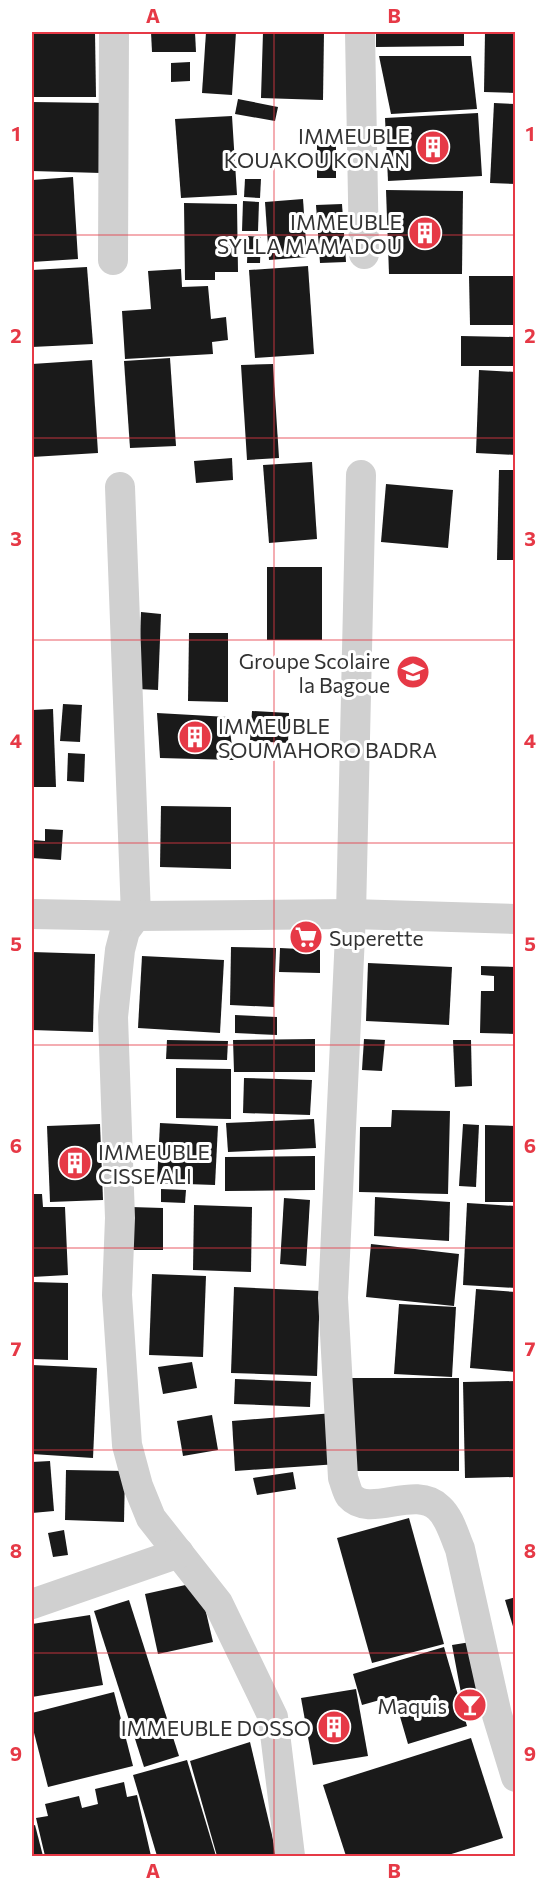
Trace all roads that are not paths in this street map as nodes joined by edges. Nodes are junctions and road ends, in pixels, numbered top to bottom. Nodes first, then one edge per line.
1 (114, 32) edge
2 (360, 32) edge
3 (364, 254) dead end
4 (113, 260) dead end
5 (361, 475) dead end
6 (120, 487) dead end
7 (32, 914) edge
8 (351, 914) junction
9 (136, 916) junction
10 (516, 919) edge
11 (179, 1553) junction
12 (32, 1604) edge
13 (516, 1778) edge
14 (290, 1857) edge

1 - 4 street
2 - 3 street
5 - 8 street
6 - 9 street
7 - 9 street
8 - 9 street
8 - 10 street
8 - 13 street
9 - 11 street
11 - 12 street
11 - 14 street

